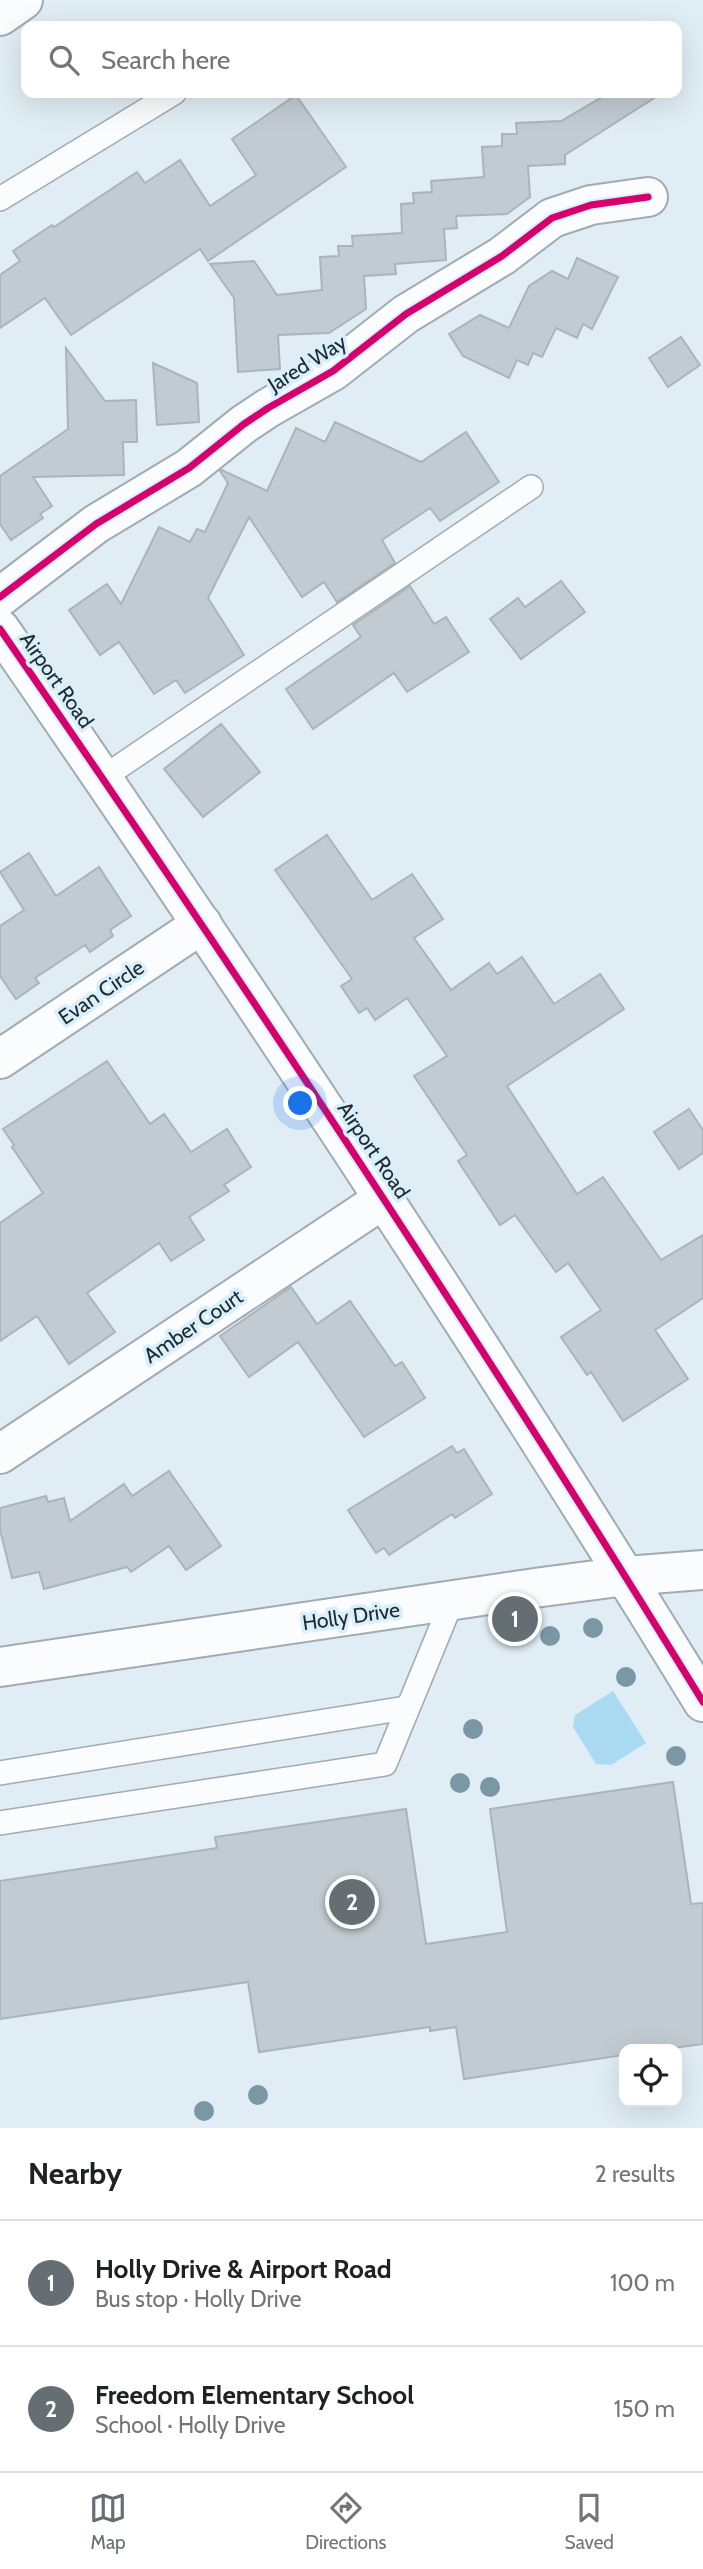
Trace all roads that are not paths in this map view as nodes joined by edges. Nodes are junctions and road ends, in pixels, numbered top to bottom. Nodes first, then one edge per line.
1 (23, 0) edge
2 (0, 16) edge
3 (166, 98) edge
4 (648, 197) dead end
5 (0, 199) edge
6 (531, 487) dead end
7 (0, 597) edge
8 (3, 640) edge
9 (104, 777) junction
10 (202, 924) junction
11 (0, 1059) edge
12 (385, 1198) junction
13 (0, 1454) edge
14 (703, 1570) edge
15 (626, 1576) junction
16 (452, 1601) junction
17 (0, 1667) edge
18 (703, 1702) edge
19 (406, 1708) junction
20 (0, 1773) edge
21 (0, 1822) edge

1 - 2 street
3 - 5 lane
4 - 7 street, Jared Way
6 - 9 lane
8 - 9 street, Airport Road
9 - 10 street, Airport Road
10 - 11 street, Evan Circle
10 - 12 street, Airport Road
12 - 13 street, Amber Court
12 - 15 street, Airport Road
14 - 15 street, Holly Drive
15 - 16 street, Holly Drive
15 - 18 street, Airport Road
16 - 17 street, Holly Drive
16 - 19 lane
19 - 20 lane
19 - 21 lane

